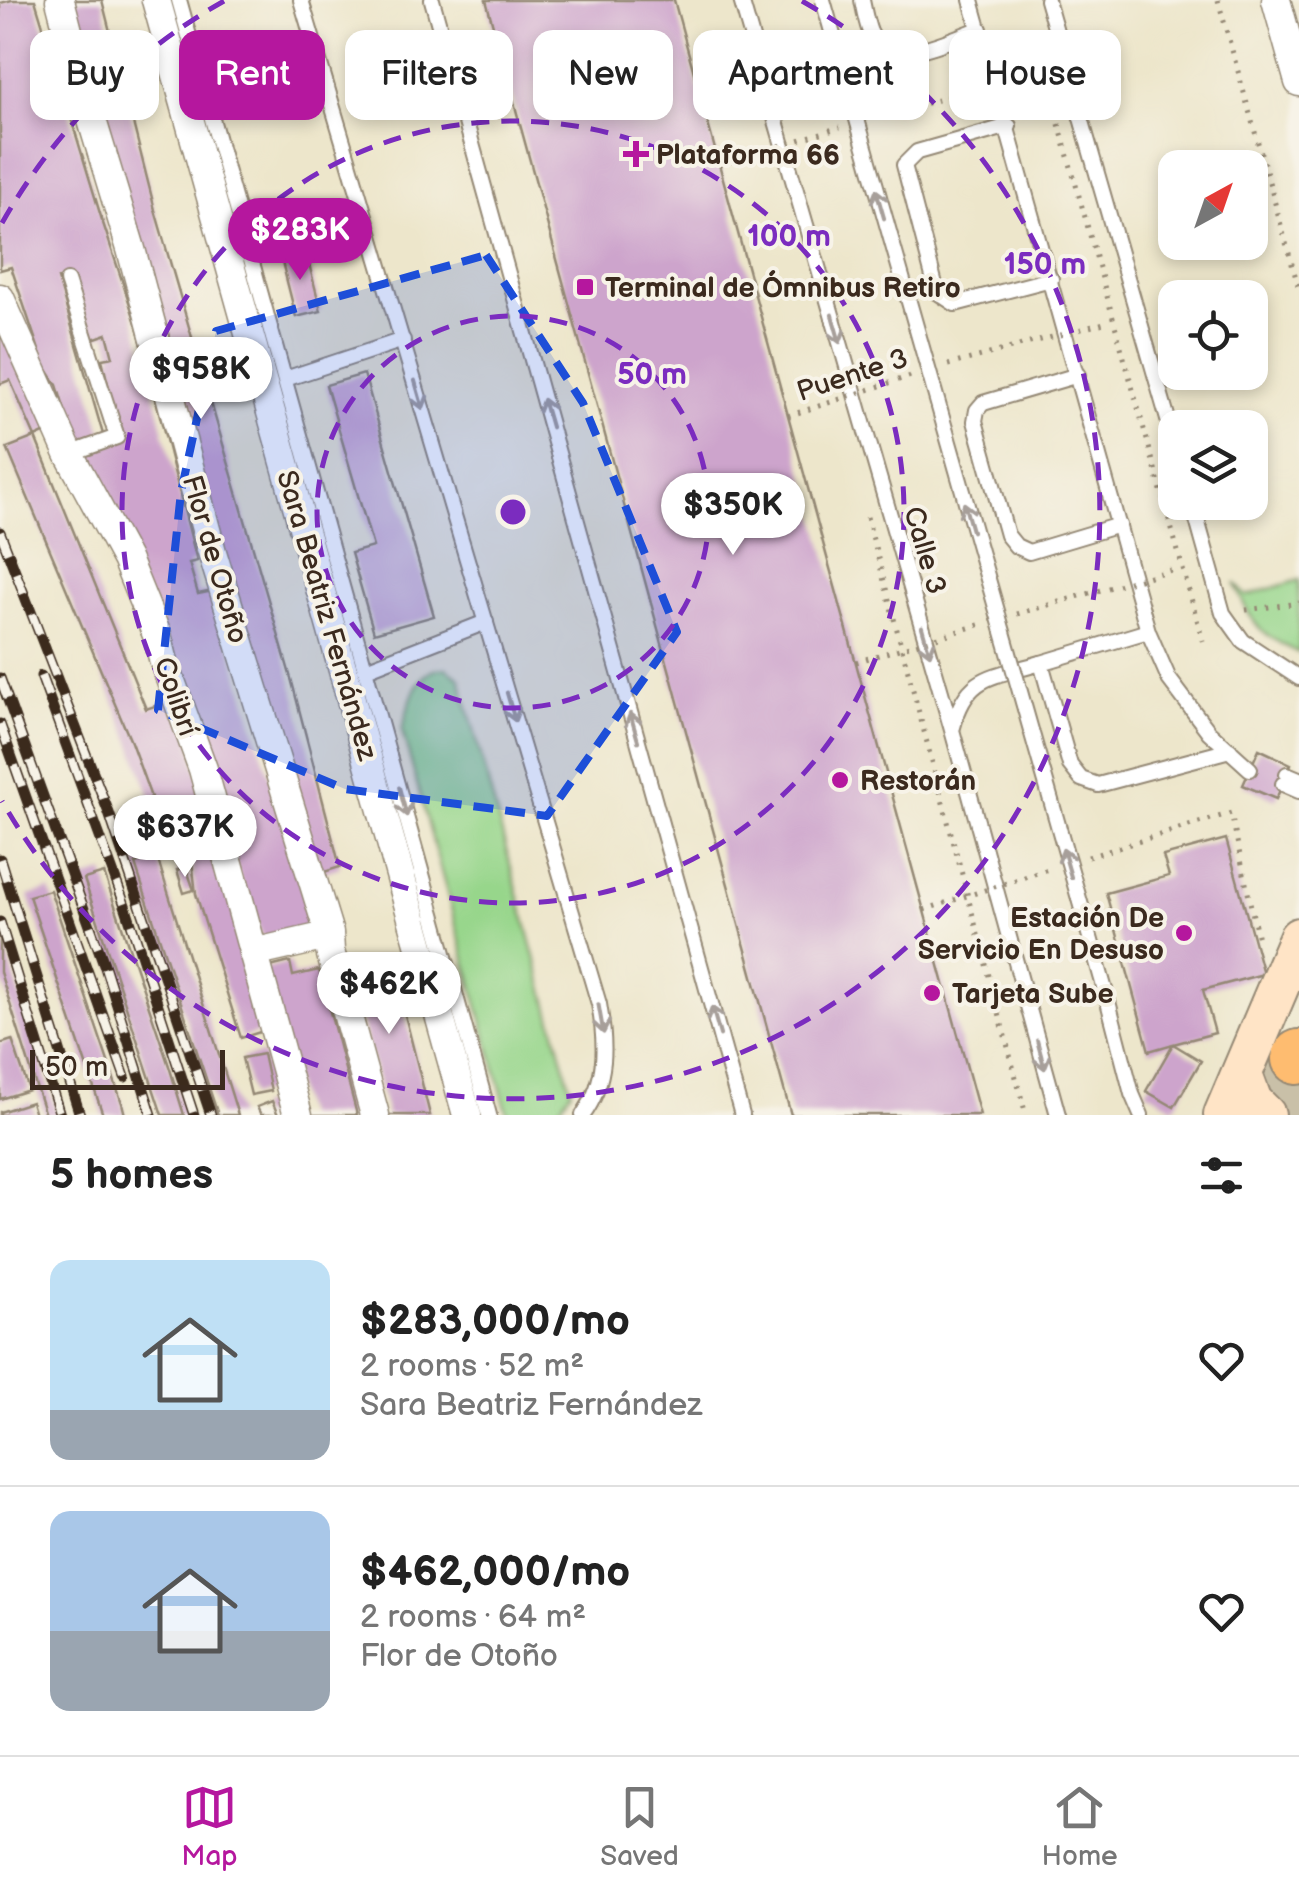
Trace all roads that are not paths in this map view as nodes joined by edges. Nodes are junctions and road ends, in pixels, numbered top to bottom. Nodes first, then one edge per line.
1 (60, 0) edge
2 (156, 0) edge
3 (179, 0) edge
4 (302, 0) edge
5 (432, 0) edge
6 (741, 0) edge
7 (823, 0) edge
8 (862, 0) edge
9 (972, 0) edge
10 (1047, 0) edge
11 (1276, 0) edge
12 (980, 29) junction
13 (1299, 82) edge
14 (1009, 126) junction
15 (1051, 279) junction
16 (67, 282) dead end
17 (0, 298) edge
18 (403, 340) junction
19 (1078, 376) junction
20 (286, 380) junction
21 (1165, 410) edge
22 (69, 454) junction
23 (1197, 520) edge
24 (1119, 524) junction
25 (486, 622) junction
26 (1148, 631) junction
27 (1041, 663) junction
28 (366, 669) junction
29 (1299, 678) edge
30 (952, 730) junction
31 (1231, 751) junction
32 (1252, 765) dead end
33 (1290, 779) edge
34 (1299, 791) edge
35 (327, 936) junction
36 (1299, 938) edge
37 (253, 953) junction
38 (1242, 1075) junction
39 (298, 1115) edge
40 (375, 1115) edge
41 (467, 1115) edge
42 (489, 1115) edge
43 (583, 1115) edge
44 (742, 1115) edge
45 (1058, 1115) edge
46 (1140, 1115) edge
47 (1224, 1115) edge
48 (1265, 1115) edge

1 - 35 street, Flor de Otoño
2 - 41 street, Sara Beatriz Fernández
3 - 20 lane
4 - 18 lane
44 -> 5 lane
6 -> 30 lane, Calle 3
46 -> 7 lane, bridge
8 - 12 lane
9 - 12 lane
10 - 21 lane
11 - 13 street
12 - 14 lane
14 - 15 lane
14 - 15 lane
15 - 19 lane
16 - 22 lane
17 - 22 street, Colibrí
18 - 20 lane
18 -> 25 lane
19 - 24 lane
19 - 24 lane
20 - 28 lane
22 - 37 street, Colibrí
23 - 29 lane
24 - 26 lane
25 - 28 lane
25 -> 43 lane
26 - 27 lane
26 - 31 lane
27 - 30 lane
27 - 31 lane
28 -> 42 lane
30 -> 45 lane, Calle 3
31 - 32 lane
33 - 34 lane
35 - 37 street
35 - 40 street, Flor de Otoño
36 - 38 main road
37 - 39 street, Colibrí
38 - 47 main road
38 - 48 main road

